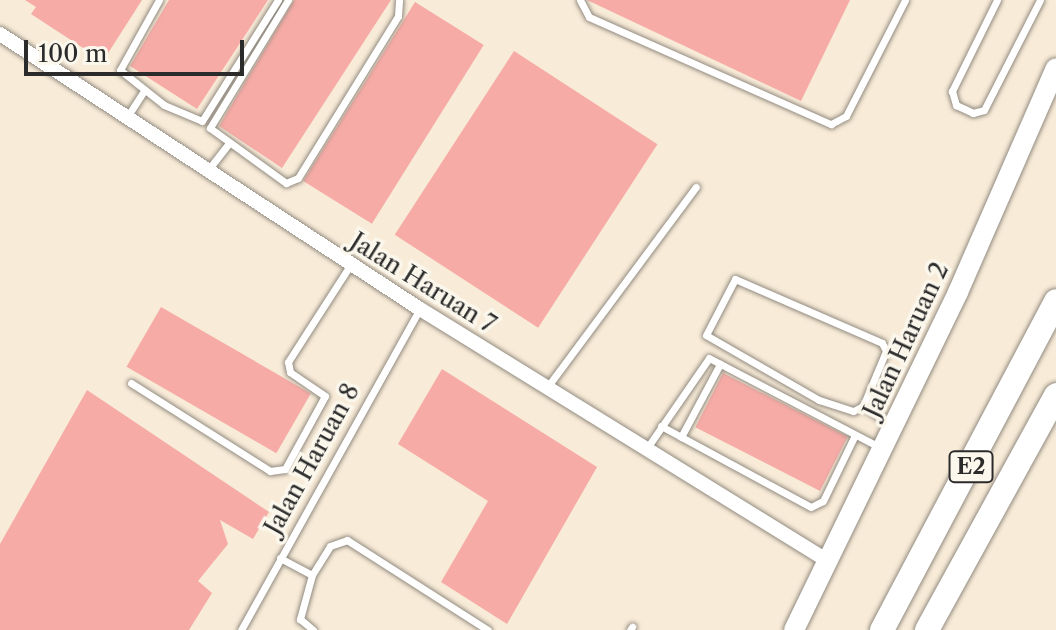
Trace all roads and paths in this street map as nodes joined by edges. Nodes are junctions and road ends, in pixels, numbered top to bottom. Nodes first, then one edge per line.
1 (159, 0) edge
2 (278, 0) edge
3 (288, 0) edge
4 (399, 0) edge
5 (580, 0) edge
6 (905, 0) edge
7 (997, 0) edge
8 (1040, 0) edge
9 (0, 34) edge
10 (1056, 68) edge
11 (143, 92) junction
12 (127, 117) junction
13 (228, 144) junction
14 (208, 170) junction
15 (696, 187) dead end
16 (351, 264) junction
17 (1056, 301) edge
18 (420, 309) junction
19 (720, 364) junction
20 (131, 383) dead end
21 (548, 386) junction
22 (1056, 395) edge
23 (863, 406) junction
24 (661, 426) junction
25 (894, 426) junction
26 (855, 435) junction
27 (681, 437) junction
28 (647, 448) junction
29 (883, 449) junction
30 (280, 558) junction
31 (829, 562) junction
32 (312, 575) junction
33 (241, 630) edge
34 (313, 630) edge
35 (488, 630) edge
36 (794, 630) edge
37 (882, 630) edge
38 (927, 630) edge

1 - 11 lane
2 - 11 lane
3 - 13 lane
4 - 13 lane
5 - 6 lane
7 - 8 lane
9 - 12 street, Jalan Haruan 7
10 - 25 main road, Jalan Haruan 2
11 - 12 lane
12 - 14 street, Jalan Haruan 7
13 - 14 lane
14 - 16 street, Jalan Haruan 7
15 - 21 lane
16 - 18 street, Jalan Haruan 7
16 - 20 lane
17 - 37 highway, E2
18 - 21 street, Jalan Haruan 7
18 - 30 lane, Jalan Haruan 8
19 - 24 lane
19 - 26 lane
19 - 27 lane
21 - 28 street, Jalan Haruan 7
22 - 38 highway, E2
23 - 23 lane
23 - 25 lane
24 - 27 lane
24 - 28 lane
25 - 29 main road, Jalan Haruan 2
26 - 27 lane
26 - 29 lane
28 - 31 street, Jalan Haruan 7
29 - 31 main road, Jalan Haruan 2
30 - 32 lane
30 - 33 lane, Jalan Haruan 8
31 - 36 main road, Jalan Haruan 2
32 - 34 lane
32 - 35 lane

